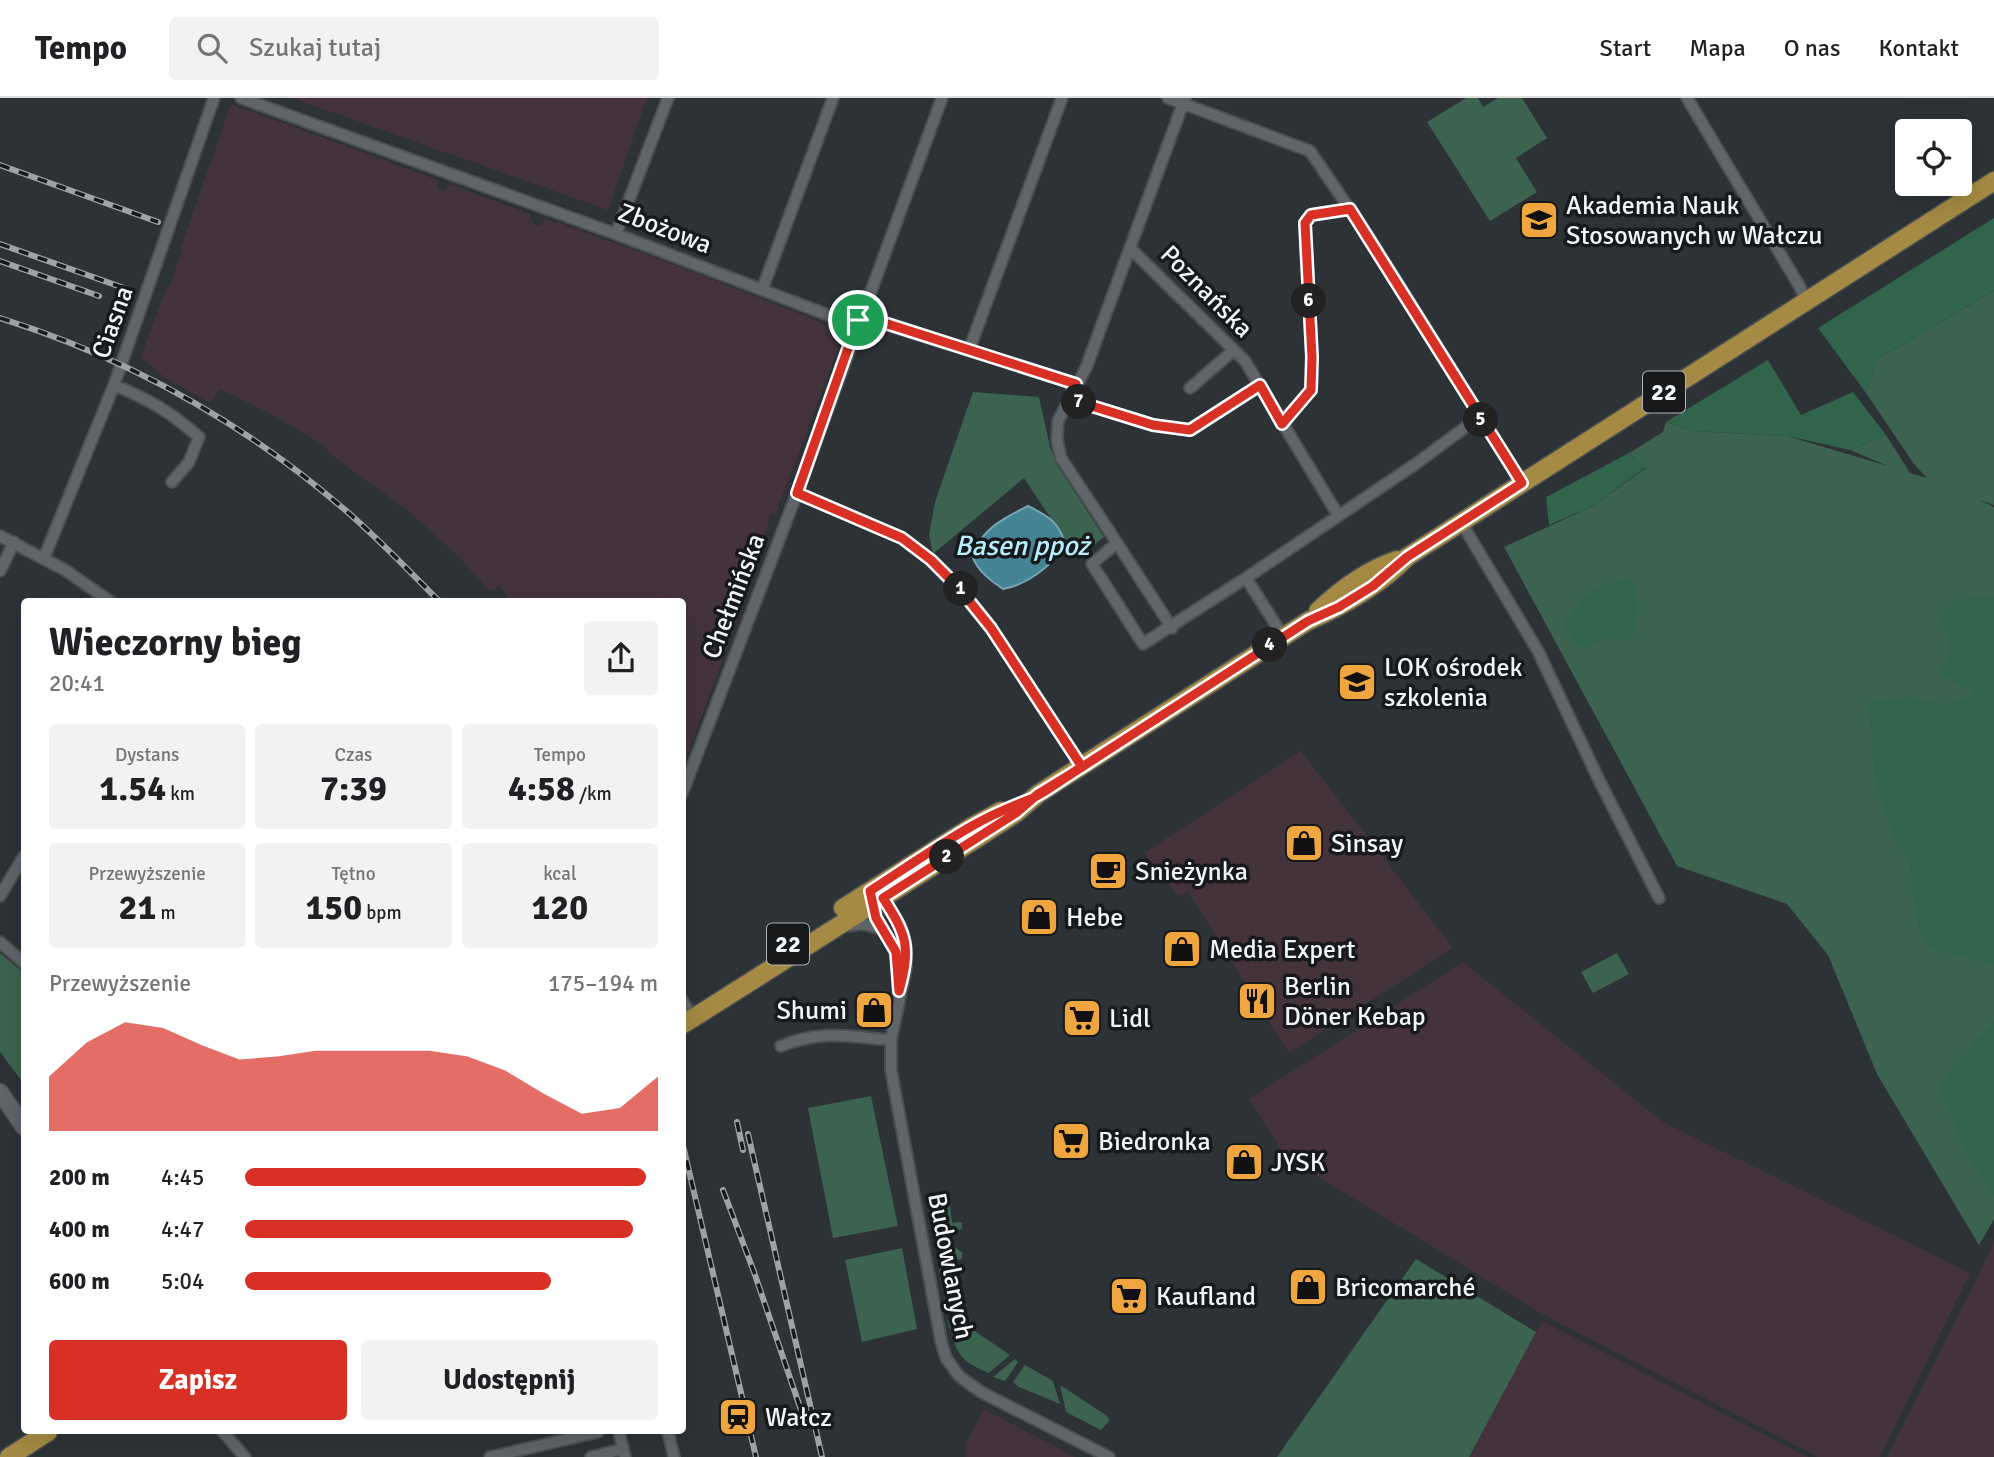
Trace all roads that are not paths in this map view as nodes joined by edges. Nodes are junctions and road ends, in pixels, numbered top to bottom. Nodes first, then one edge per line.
1 (214, 98) edge
2 (241, 98) edge
3 (668, 98) edge
4 (833, 98) edge
5 (942, 98) edge
6 (1062, 98) edge
7 (1168, 98) edge
8 (1687, 98) edge
9 (1184, 101) edge
10 (1994, 181) edge
11 (1350, 209) junction
12 (617, 234) junction
13 (1131, 249) junction
14 (762, 290) junction
15 (1806, 302) junction
16 (858, 320) junction
17 (969, 349) junction
18 (1234, 350) junction
19 (1076, 384) junction
20 (114, 385) junction
21 (1260, 385) junction
22 (1190, 388) dead end
23 (1069, 399) junction
24 (1479, 417) junction
25 (1282, 424) junction
26 (172, 482) dead end
27 (1522, 483) junction
28 (797, 493) junction
29 (1338, 515) junction
30 (1461, 522) junction
31 (0, 536) edge
32 (14, 542) junction
33 (1117, 543) junction
34 (44, 558) junction
35 (0, 571) edge
36 (1246, 579) junction
37 (105, 598) edge
38 (1172, 628) junction
39 (1283, 636) junction
40 (1082, 767) junction
41 (686, 784) edge
42 (21, 861) edge
43 (0, 896) edge
44 (875, 897) junction
45 (1659, 898) dead end
46 (836, 928) junction
47 (882, 929) junction
48 (0, 942) edge
49 (21, 960) edge
50 (899, 991) junction
51 (711, 1005) junction
52 (688, 1021) edge
53 (891, 1040) junction
54 (781, 1046) dead end
55 (0, 1092) edge
56 (21, 1123) edge
57 (45, 1434) edge
58 (589, 1434) edge
59 (619, 1434) edge
60 (668, 1434) edge
61 (233, 1436) edge
62 (624, 1453) edge
63 (9, 1457) edge
64 (245, 1457) edge
65 (490, 1457) edge
66 (591, 1457) edge
67 (674, 1457) edge
68 (1109, 1457) edge

1 - 20 street, Ciasna
2 - 12 street, Zbożowa
3 - 12 street
4 - 14 street
5 - 16 street, Chełmińska
6 - 17 street
7 - 9 street
8 - 15 street
9 - 11 street
9 - 13 street
10 - 15 main road, 22
11 - 24 street
11 - 25 street
12 - 14 street, Zbożowa
13 - 18 street, Poznańska
13 - 19 street, Poznańska
14 - 16 street, Zbożowa
15 - 27 main road, 22
16 - 17 street, Zbożowa
16 - 28 street, Chełmińska
17 - 19 street, Zbożowa
18 - 21 street, Poznańska
18 - 22 street
19 - 23 street, Poznańska
20 - 26 street
20 - 34 street, Ciasna
21 - 23 street
21 - 25 street, Poznańska
23 - 33 street, Poznańska
24 - 27 street
24 - 29 street
25 - 29 street, Poznańska
27 - 30 main road, 22
28 - 40 street
28 - 41 street, Chełmińska
29 - 36 street
30 - 39 main road, 22
30 - 45 street
31 - 32 street
32 - 34 street
32 - 35 street
33 - 38 street, Poznańska
33 - 38 street
34 - 37 street
36 - 38 street
36 - 39 street
39 - 40 main road, 22
40 - 44 main road, 22
42 - 43 street
44 - 46 main road, 22
44 - 47 street, Budowlanych
44 - 50 street, Budowlanych
44 - 51 main road, 22
46 - 47 street
46 - 51 main road, 22
47 - 50 street, Budowlanych
48 - 49 street
50 - 53 street, Budowlanych
51 - 52 main road, 22
53 - 54 street
53 - 68 street, Budowlanych
55 - 56 street
57 - 63 main road
58 - 65 street
59 - 62 street
60 - 67 street
61 - 64 street
62 - 66 street

